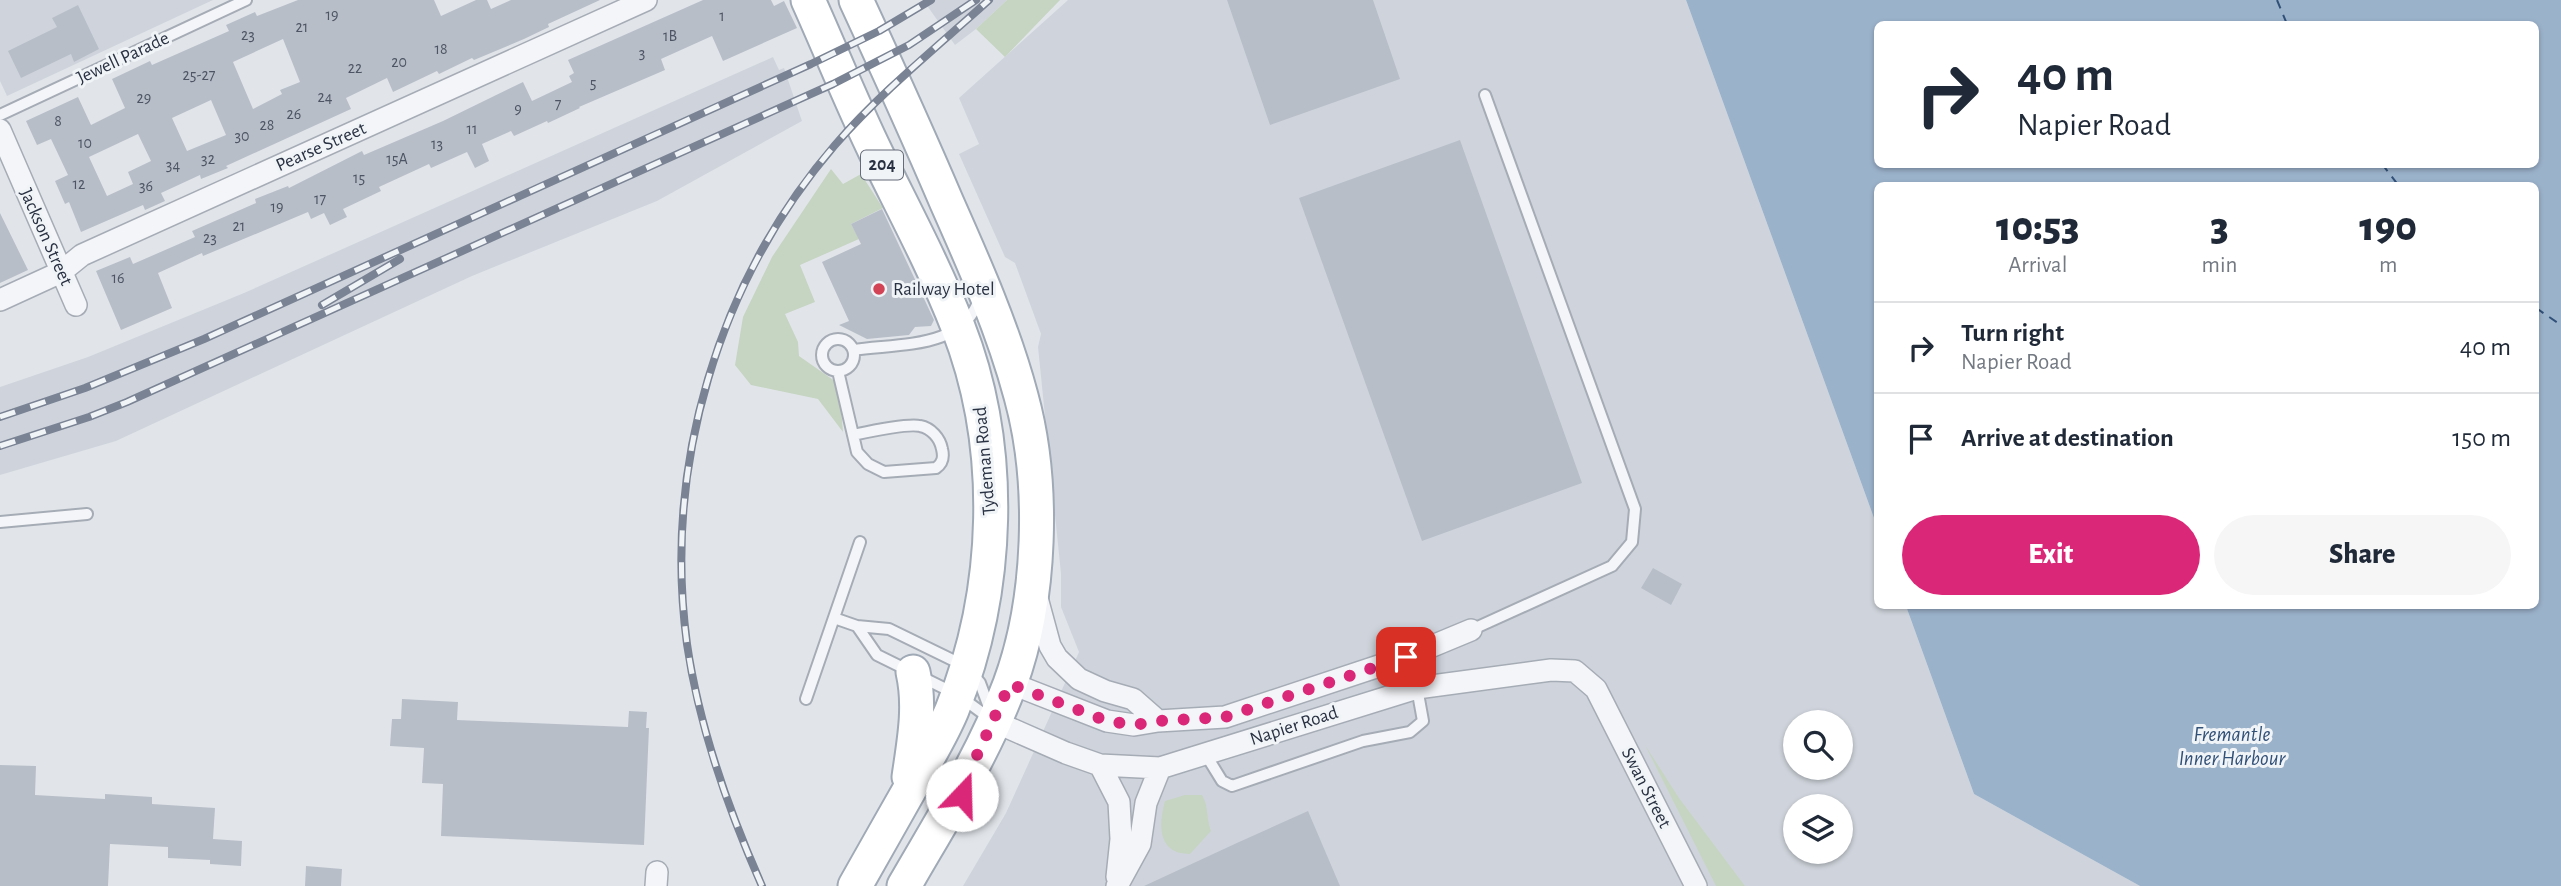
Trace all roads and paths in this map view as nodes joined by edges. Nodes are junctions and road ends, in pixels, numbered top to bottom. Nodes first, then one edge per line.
1 (246, 0) edge
2 (646, 0) edge
3 (808, 0) edge
4 (856, 0) edge
5 (1485, 95) dead end
6 (0, 115) edge
7 (0, 130) edge
8 (61, 272) junction
9 (983, 285) junction
10 (0, 300) edge
11 (76, 304) dead end
12 (959, 329) junction
13 (853, 351) junction
14 (838, 371) junction
15 (853, 435) junction
16 (990, 479) junction
17 (87, 514) dead end
18 (0, 522) edge
19 (860, 542) dead end
20 (1033, 586) junction
21 (834, 618) junction
22 (857, 626) junction
23 (1471, 630) joint
24 (1406, 657) junction
25 (913, 672) junction
26 (962, 681) junction
27 (1010, 684) junction
28 (1417, 688) junction
29 (1596, 689) joint
30 (806, 699) dead end
31 (993, 721) junction
32 (1158, 721) junction
33 (1206, 755) junction
34 (1100, 765) junction
35 (1160, 768) junction
36 (965, 781) junction
37 (905, 797) junction
38 (855, 886) edge
39 (904, 886) edge
40 (921, 886) edge
41 (1117, 886) edge
42 (1696, 886) edge

1 - 6 lane, Jewell Parade
2 - 8 street, Pearse Street
3 - 12 main road, Tydeman Road / 204
4 - 9 main road, 204
5 - 23 lane
7 - 8 street, Jackson Street
8 - 10 street, Pearse Street
8 - 11 street, Jackson Street
9 - 12 lane
9 - 20 main road, 204
12 - 13 lane
12 - 16 main road, Tydeman Road / 204
13 - 14 lane
13 - 14 lane
14 - 15 lane
15 - 15 lane
16 - 26 main road, Tydeman Road / 204
16 - 27 main road
17 - 18 lane
19 - 21 lane
20 - 27 main road, 204
20 - 32 street
21 - 22 lane
21 - 30 lane
22 - 25 lane
22 - 26 lane
23 - 24 street, Napier Road
24 - 28 street
24 - 32 street, Napier Road
25 - 26 lane
25 - 37 main road
26 - 31 lane
26 - 31 lane
26 - 37 main road, Tydeman Road / 204
27 - 31 main road, 204
27 - 32 street, Napier Road
28 - 29 street, Napier Road
28 - 33 street, Napier Road
28 - 33 lane
29 - 42 street, Swan Street
31 - 34 street, Napier Road
31 - 36 main road, 204
33 - 35 street, Napier Road
34 - 35 street, Napier Road
34 - 41 street
35 - 41 street
36 - 39 main road, 204
36 - 40 street
37 - 38 main road, Tydeman Road / 204

